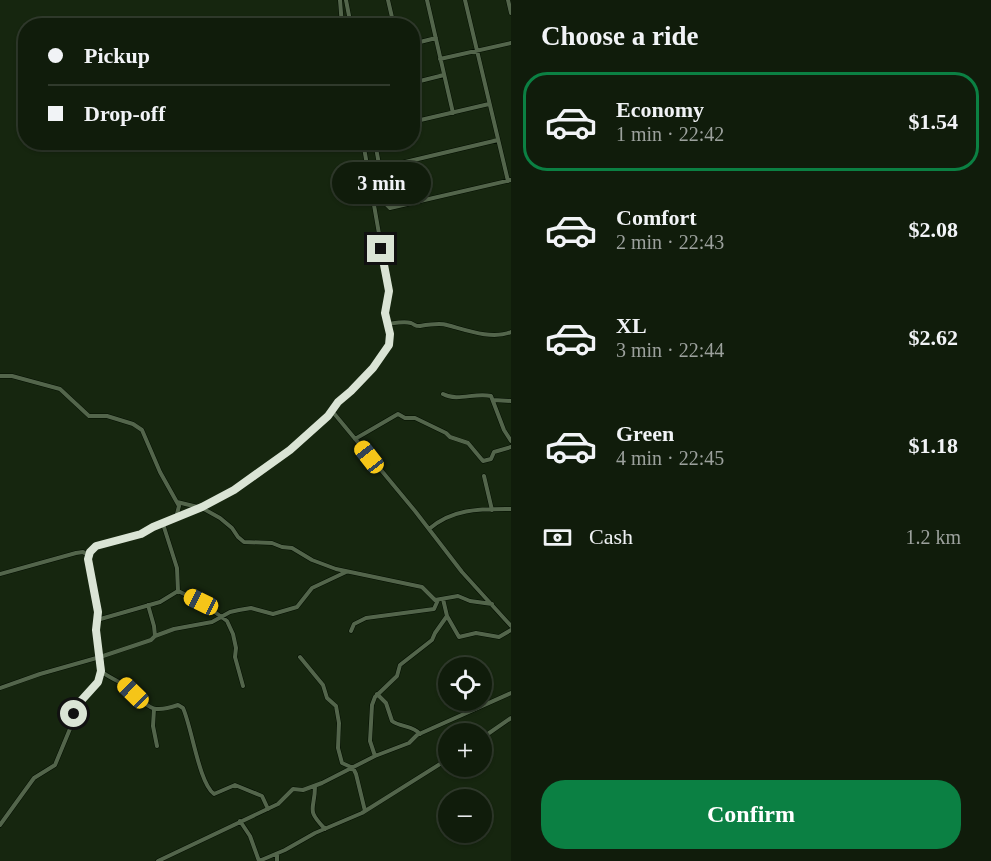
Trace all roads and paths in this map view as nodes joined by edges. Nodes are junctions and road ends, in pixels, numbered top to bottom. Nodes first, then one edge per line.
1 (340, 0) edge
2 (346, 0) edge
3 (388, 0) edge
4 (427, 0) edge
5 (465, 0) edge
6 (508, 0) edge
7 (511, 13) edge
8 (341, 18) edge
9 (349, 18) edge
10 (392, 18) edge
11 (436, 38) junction
12 (420, 42) edge
13 (511, 43) edge
14 (477, 51) junction
15 (440, 59) junction
16 (444, 75) junction
17 (420, 81) edge
18 (489, 104) junction
19 (453, 113) junction
20 (420, 120) edge
21 (498, 140) junction
22 (364, 150) edge
23 (377, 150) edge
24 (380, 168) junction
25 (510, 181) edge
26 (387, 324) junction
27 (511, 332) edge
28 (0, 376) edge
29 (443, 394) dead end
30 (493, 400) junction
31 (511, 401) edge
32 (332, 411) junction
33 (356, 439) junction
34 (511, 441) edge
35 (511, 447) edge
36 (484, 476) dead end
37 (177, 502) junction
38 (202, 507) junction
39 (511, 509) edge
40 (492, 510) junction
41 (176, 519) junction
42 (163, 524) junction
43 (429, 529) junction
44 (88, 555) junction
45 (347, 572) junction
46 (0, 574) edge
47 (178, 591) junction
48 (440, 600) junction
49 (492, 604) junction
50 (148, 606) junction
51 (447, 616) junction
52 (222, 617) junction
53 (97, 620) junction
54 (511, 628) edge
55 (351, 631) dead end
56 (155, 636) junction
57 (100, 657) junction
58 (300, 657) dead end
59 (101, 671) junction
60 (243, 686) dead end
61 (0, 688) edge
62 (511, 693) edge
63 (376, 694) junction
64 (492, 702) edge
65 (154, 709) junction
66 (471, 711) edge
67 (511, 718) edge
68 (492, 731) edge
69 (420, 734) junction
70 (157, 746) dead end
71 (373, 755) junction
72 (438, 765) edge
73 (352, 768) junction
74 (315, 786) junction
75 (268, 809) junction
76 (365, 811) junction
77 (240, 821) junction
78 (0, 825) edge
79 (325, 829) junction
80 (277, 854) junction
81 (158, 861) edge
82 (259, 861) edge
83 (277, 861) edge

1 - 8 street
2 - 9 street
3 - 10 street
4 - 11 street
5 - 14 street
6 - 7 street
11 - 12 street
11 - 15 street
13 - 14 street
14 - 15 street
14 - 18 street
15 - 16 street
16 - 17 street
16 - 19 street
18 - 19 street
18 - 21 street
19 - 20 street
21 - 24 street
21 - 25 street
22 - 26 street
23 - 24 street
24 - 25 street
26 - 27 street
26 - 32 street
28 - 37 street
29 - 30 street
30 - 31 street
30 - 34 street
32 - 33 street
32 - 38 street
33 - 35 street
33 - 43 street
36 - 40 street
37 - 38 street
37 - 41 street
38 - 41 street
38 - 45 street
39 - 40 street
40 - 43 street
41 - 42 street
42 - 44 street
42 - 47 street
43 - 49 street
44 - 46 street
44 - 53 street
45 - 48 street
45 - 52 street
47 - 50 street
47 - 52 street
48 - 49 street
48 - 51 street
48 - 55 street
49 - 54 street
50 - 53 street
50 - 56 street
51 - 54 street
51 - 63 street
52 - 56 street
52 - 60 street
53 - 57 street
56 - 57 street
57 - 59 street
57 - 61 street
58 - 73 street
59 - 65 street
59 - 78 street
62 - 64 street
63 - 69 street
63 - 71 street
65 - 70 street
65 - 75 street
66 - 69 street
67 - 68 street
69 - 71 street
71 - 73 street
72 - 76 street
73 - 74 street
73 - 76 street
74 - 75 street
74 - 79 street
75 - 77 street
76 - 79 street
77 - 81 street
77 - 82 street
79 - 80 street
80 - 82 street
80 - 83 street

